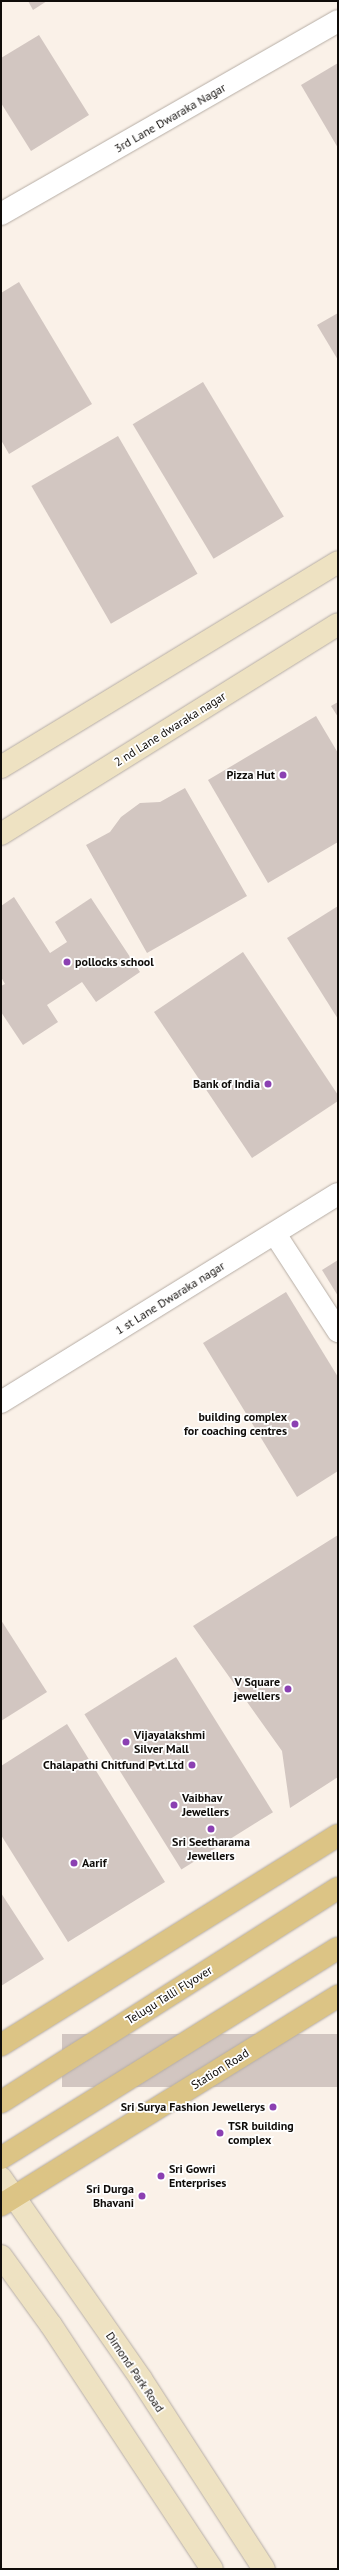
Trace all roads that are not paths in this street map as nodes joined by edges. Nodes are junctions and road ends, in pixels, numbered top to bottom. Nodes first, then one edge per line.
1 (338, 21) edge
2 (1, 214) edge
3 (338, 562) edge
4 (338, 624) edge
5 (1, 767) edge
6 (1, 834) edge
7 (338, 1194) edge
8 (275, 1234) junction
9 (338, 1331) edge
10 (1, 1402) edge
11 (338, 1835) edge
12 (338, 1888) edge
13 (338, 1948) edge
14 (338, 1996) edge
15 (1, 2045) edge
16 (1, 2102) edge
17 (1, 2158) edge
18 (1, 2178) edge
19 (8, 2201) edge
20 (1, 2256) edge
21 (212, 2569) edge
22 (264, 2569) edge

1 - 2 street, 3rd Lane Dwaraka Nagar
3 - 5 main road
4 - 6 main road, 2 nd Lane dwaraka nagar
7 - 8 street, 1 st Lane Dwaraka nagar
8 - 9 street
8 - 10 street, 1 st Lane Dwaraka nagar
11 - 15 main road
12 - 16 main road, Telugu Talli Flyover
13 - 17 main road
14 - 19 main road, Station Road
18 - 19 main road, Dimond Park Road
19 - 22 main road, Dimond Park Road
20 - 21 main road

